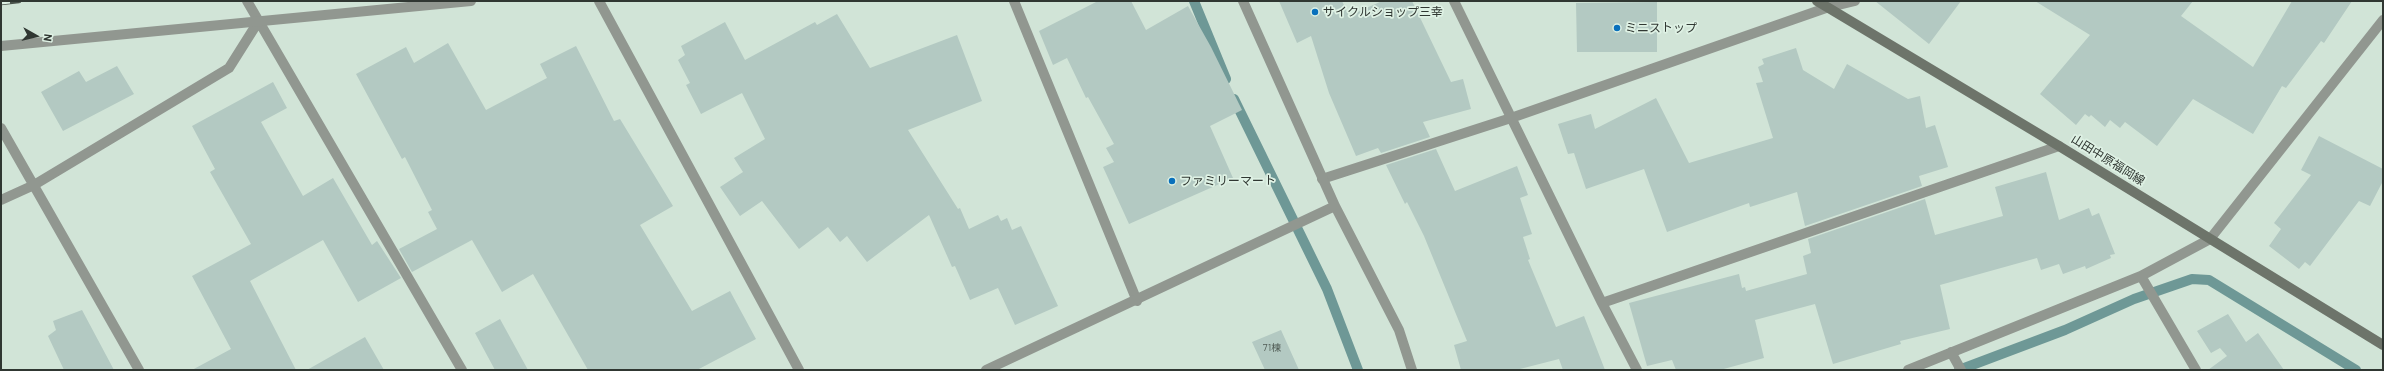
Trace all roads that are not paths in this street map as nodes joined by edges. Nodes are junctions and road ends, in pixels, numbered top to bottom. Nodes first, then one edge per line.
1 (247, 1) edge
2 (471, 1) edge
3 (599, 1) edge
4 (1014, 1) edge
5 (1243, 1) edge
6 (1454, 1) edge
7 (1817, 1) edge
8 (1855, 1) edge
9 (1826, 8) junction
10 (2383, 20) edge
11 (258, 22) junction
12 (1, 46) edge
13 (1511, 118) junction
14 (1, 128) edge
15 (2059, 146) junction
16 (1322, 179) junction
17 (34, 185) junction
18 (1, 200) edge
19 (1334, 206) junction
20 (2210, 239) junction
21 (2141, 276) junction
22 (1137, 301) junction
23 (1602, 304) junction
24 (2383, 346) edge
25 (1950, 352) junction
26 (139, 370) edge
27 (462, 370) edge
28 (799, 370) edge
29 (986, 370) edge
30 (1412, 370) edge
31 (1637, 370) edge
32 (1908, 370) edge
33 (1961, 370) edge
34 (2196, 370) edge

1 - 11 street
2 - 11 street
3 - 28 street
4 - 22 street
5 - 16 street
6 - 13 street
7 - 9 main road, 山田中原福岡線
8 - 9 street
9 - 13 street
9 - 15 main road, 山田中原福岡線
10 - 20 street
11 - 12 street
11 - 17 street
11 - 27 street
13 - 16 street
13 - 23 street
14 - 17 street
15 - 20 main road, 山田中原福岡線
15 - 23 street
16 - 19 street
17 - 18 street
17 - 26 street
19 - 22 street
19 - 30 street
20 - 21 street
20 - 24 main road, 山田中原福岡線
21 - 25 street
21 - 34 street
22 - 29 street
23 - 31 street
25 - 32 street
25 - 33 street

